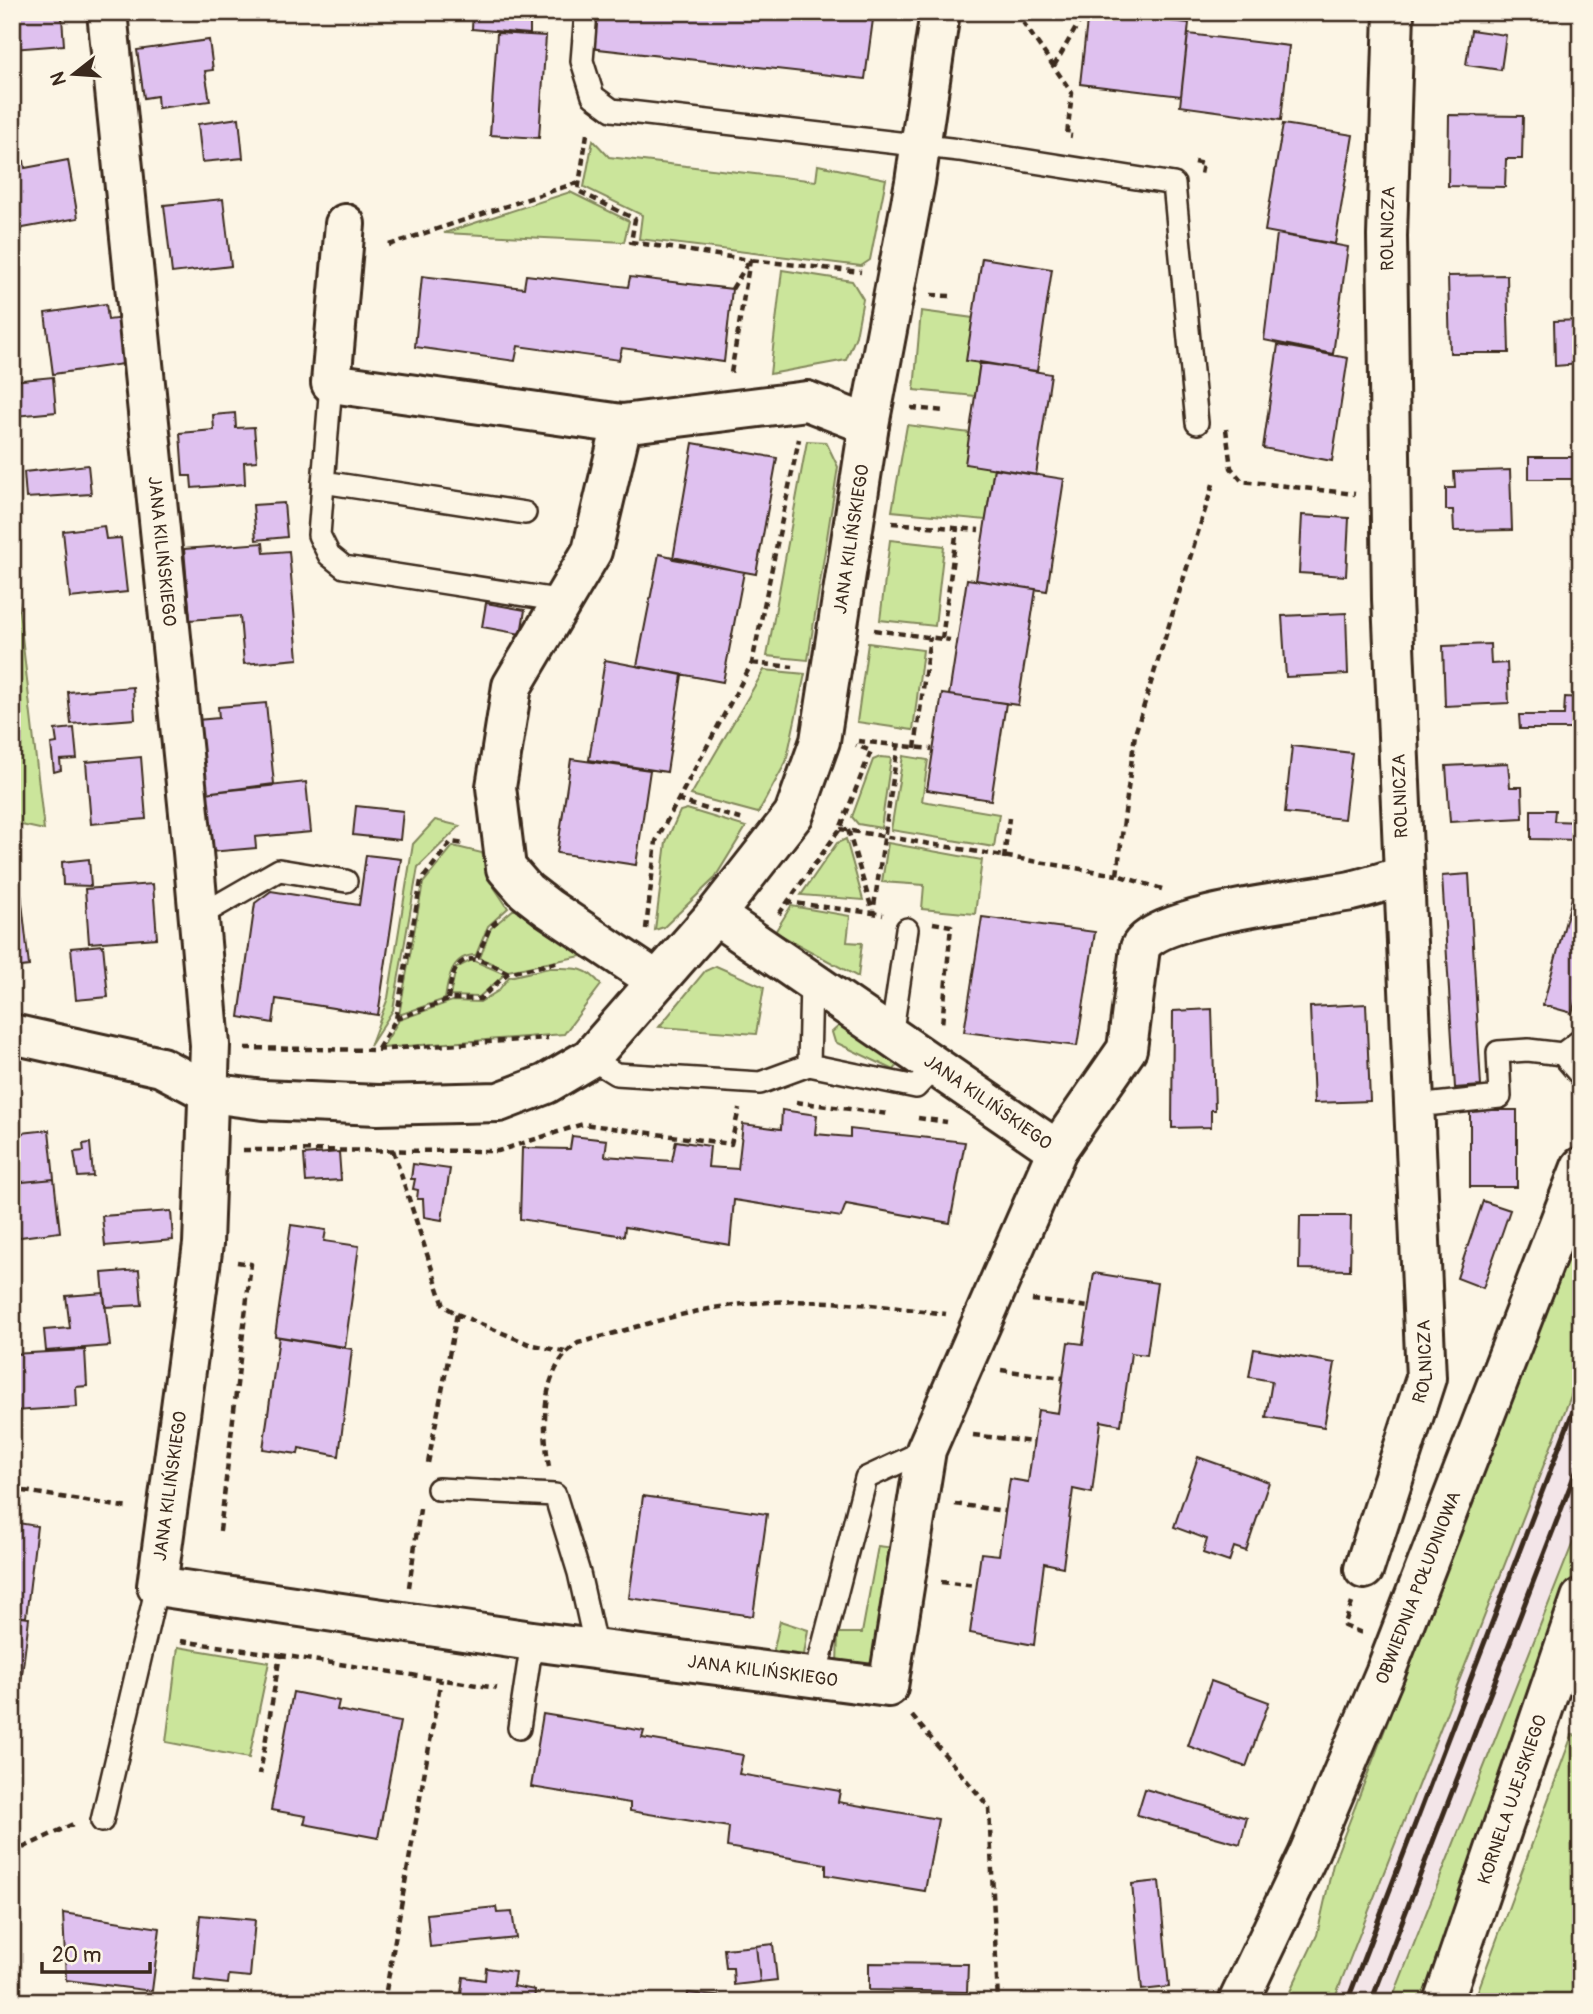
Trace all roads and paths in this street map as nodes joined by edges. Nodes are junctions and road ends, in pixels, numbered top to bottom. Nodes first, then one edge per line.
1 (107, 12) edge
2 (586, 12) edge
3 (940, 12) edge
4 (1016, 12) edge
5 (1086, 12) edge
6 (1394, 12) edge
7 (1044, 51) dead end
8 (1054, 66) dead end
9 (587, 134) dead end
10 (919, 145) junction
11 (579, 182) junction
12 (345, 224) dead end
13 (389, 245) dead end
14 (750, 260) junction
15 (897, 276) junction
16 (732, 289) dead end
17 (331, 383) junction
18 (729, 384) dead end
19 (909, 408) dead end
20 (946, 411) dead end
21 (1197, 423) dead end
22 (622, 424) junction
23 (869, 425) junction
24 (801, 428) dead end
25 (1214, 481) dead end
26 (323, 482) junction
27 (525, 513) dead end
28 (890, 523) dead end
29 (957, 528) junction
30 (979, 530) dead end
31 (563, 601) junction
32 (871, 629) dead end
33 (930, 637) junction
34 (942, 639) junction
35 (950, 640) dead end
36 (752, 663) junction
37 (801, 667) dead end
38 (857, 741) dead end
39 (898, 746) junction
40 (915, 748) junction
41 (932, 749) dead end
42 (677, 800) junction
43 (1009, 818) dead end
44 (747, 821) dead end
45 (840, 829) dead end
46 (848, 830) junction
47 (884, 837) junction
48 (478, 846) dead end
49 (1004, 859) junction
50 (1117, 875) junction
51 (1403, 876) junction
52 (346, 881) dead end
53 (786, 902) dead end
54 (511, 908) dead end
55 (873, 913) junction
56 (715, 915) junction
57 (886, 915) dead end
58 (199, 916) junction
59 (1196, 918) junction
60 (916, 925) joint
61 (477, 958) junction
62 (624, 958) junction
63 (566, 962) dead end
64 (508, 974) junction
65 (657, 981) junction
66 (811, 982) junction
67 (448, 1000) junction
68 (396, 1019) junction
69 (12, 1034) edge
70 (891, 1037) junction
71 (554, 1038) dead end
72 (1581, 1040) edge
73 (237, 1048) dead end
74 (941, 1049) junction
75 (378, 1050) junction
76 (1562, 1054) junction
77 (590, 1058) junction
78 (809, 1065) junction
79 (1581, 1076) edge
80 (210, 1093) junction
81 (783, 1100) dead end
82 (745, 1103) dead end
83 (1416, 1106) junction
84 (890, 1114) dead end
85 (904, 1116) dead end
86 (957, 1123) dead end
87 (393, 1149) junction
88 (232, 1150) dead end
89 (1057, 1150) junction
90 (1581, 1167) edge
91 (232, 1261) dead end
92 (1029, 1299) dead end
93 (1089, 1307) dead end
94 (457, 1314) junction
95 (983, 1319) junction
96 (565, 1352) junction
97 (999, 1370) dead end
98 (1063, 1378) dead end
99 (965, 1434) dead end
100 (1033, 1442) dead end
101 (926, 1450) junction
102 (429, 1487) junction
103 (12, 1489) edge
104 (555, 1495) junction
105 (950, 1504) dead end
106 (1005, 1511) dead end
107 (166, 1514) junction
108 (220, 1531) dead end
109 (1364, 1569) joint
110 (937, 1582) dead end
111 (157, 1586) junction
112 (976, 1586) dead end
113 (1581, 1598) edge
114 (403, 1623) junction
115 (1372, 1636) dead end
116 (181, 1641) dead end
117 (532, 1641) junction
118 (596, 1649) junction
119 (280, 1655) junction
120 (816, 1677) junction
121 (441, 1679) junction
122 (888, 1687) junction
123 (525, 1693) junction
124 (519, 1728) dead end
125 (260, 1774) dead end
126 (102, 1821) joint
127 (12, 1853) edge
128 (384, 2002) edge
129 (998, 2002) edge
130 (1238, 2002) edge
131 (1443, 2002) edge

1 - 58 street, JANA KILIŃSKIEGO
2 - 10 lane
3 - 10 street, JANA KILIŃSKIEGO
4 - 7 path
5 - 8 path
6 - 51 street, ROLNICZA
9 - 11 path
10 - 15 street, JANA KILIŃSKIEGO
10 - 21 lane
11 - 13 path
11 - 14 path
12 - 17 street
14 - 15 path
14 - 16 path
14 - 18 path
15 - 23 street, JANA KILIŃSKIEGO
17 - 22 street
17 - 26 lane
19 - 20 path
22 - 23 street
22 - 31 street
23 - 56 street, JANA KILIŃSKIEGO
24 - 36 path
25 - 50 path
26 - 27 lane
26 - 31 lane
28 - 29 path
29 - 30 path
29 - 34 path
31 - 62 street
32 - 33 path
33 - 34 path
33 - 40 path
34 - 35 path
36 - 37 path
36 - 42 path
38 - 39 path
39 - 40 path
39 - 47 path
40 - 41 path
42 - 44 path
42 - 62 path
43 - 49 path
45 - 46 path
46 - 47 path
46 - 55 path
47 - 49 path
47 - 55 path
48 - 68 path
49 - 50 path
50 - 59 path
51 - 59 street
51 - 83 street, ROLNICZA
52 - 58 lane
53 - 55 path
54 - 61 path
55 - 57 path
56 - 65 street, JANA KILIŃSKIEGO
56 - 66 street, JANA KILIŃSKIEGO
58 - 80 street, JANA KILIŃSKIEGO
59 - 89 street
60 - 70 lane
60 - 74 path
61 - 64 path
61 - 67 path
62 - 65 street
63 - 64 path
64 - 67 path
65 - 77 street, JANA KILIŃSKIEGO
66 - 70 street, JANA KILIŃSKIEGO
66 - 78 lane
67 - 68 path
68 - 75 path
69 - 80 street
70 - 74 street, JANA KILIŃSKIEGO
71 - 75 path
72 - 76 lane
73 - 75 path
74 - 78 lane
74 - 89 street, JANA KILIŃSKIEGO
76 - 79 lane
76 - 83 lane
77 - 78 lane
77 - 80 street, JANA KILIŃSKIEGO
80 - 107 street, JANA KILIŃSKIEGO
81 - 84 path
82 - 87 path
83 - 109 street, ROLNICZA
85 - 86 path
87 - 88 path
87 - 94 path
89 - 95 street, JANA KILIŃSKIEGO
90 - 130 street, OBWIEDNIA POŁUDNIOWA
91 - 108 path
92 - 93 path
94 - 96 path
94 - 102 path
95 - 96 path
95 - 101 street, JANA KILIŃSKIEGO
96 - 104 path
97 - 98 path
99 - 100 path
101 - 120 lane
101 - 122 street, JANA KILIŃSKIEGO
102 - 104 lane
102 - 114 path
103 - 107 path
104 - 118 lane
105 - 106 path
107 - 111 street, JANA KILIŃSKIEGO
109 - 115 path
110 - 112 path
111 - 114 street, JANA KILIŃSKIEGO
111 - 126 lane
113 - 131 street, KORNELA UJEJSKIEGO
114 - 117 street, JANA KILIŃSKIEGO
116 - 119 path
117 - 118 street, JANA KILIŃSKIEGO
117 - 123 lane
118 - 120 street, JANA KILIŃSKIEGO
119 - 121 path
119 - 125 path
120 - 122 street, JANA KILIŃSKIEGO
121 - 123 path
121 - 128 path
122 - 129 path
123 - 124 lane
126 - 127 path

